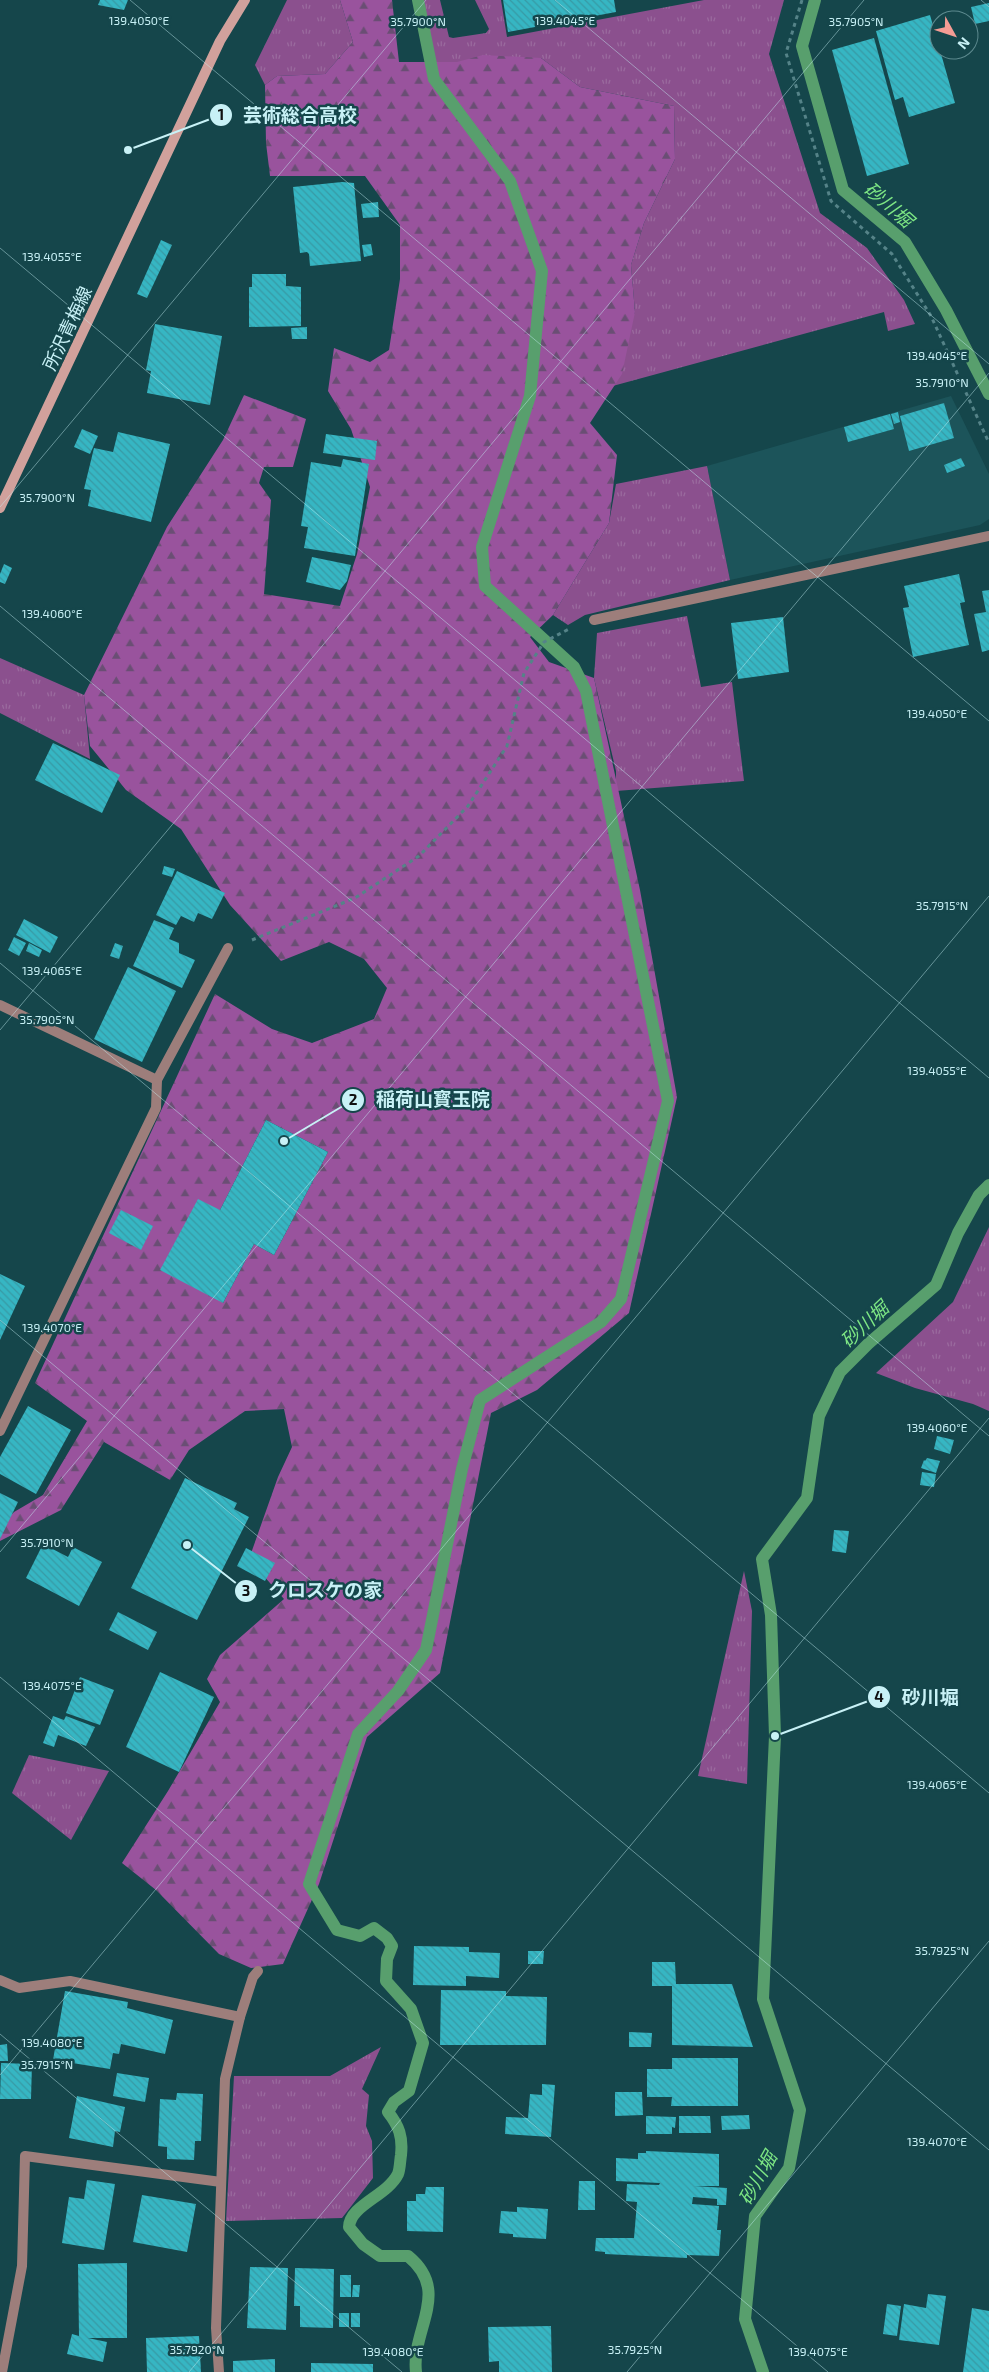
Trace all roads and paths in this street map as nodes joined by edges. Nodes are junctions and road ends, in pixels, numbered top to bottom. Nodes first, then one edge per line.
1 (245, 0) edge
2 (802, 0) edge
3 (989, 443) edge
4 (0, 508) edge
5 (989, 536) edge
6 (594, 620) dead end
7 (545, 641) dead end
8 (228, 948) joint
9 (0, 1005) edge
10 (157, 1080) junction
11 (0, 1431) edge
12 (258, 1971) dead end
13 (0, 1980) edge
14 (240, 2017) junction
15 (221, 2182) junction
16 (2, 2372) edge
17 (219, 2372) edge

1 - 4 main road, 所沢青梅線
2 - 3 path
5 - 6 street
7 - 8 path
8 - 10 street
9 - 10 street
10 - 11 street
12 - 14 street
13 - 14 street
14 - 15 street
15 - 16 street
15 - 17 street

